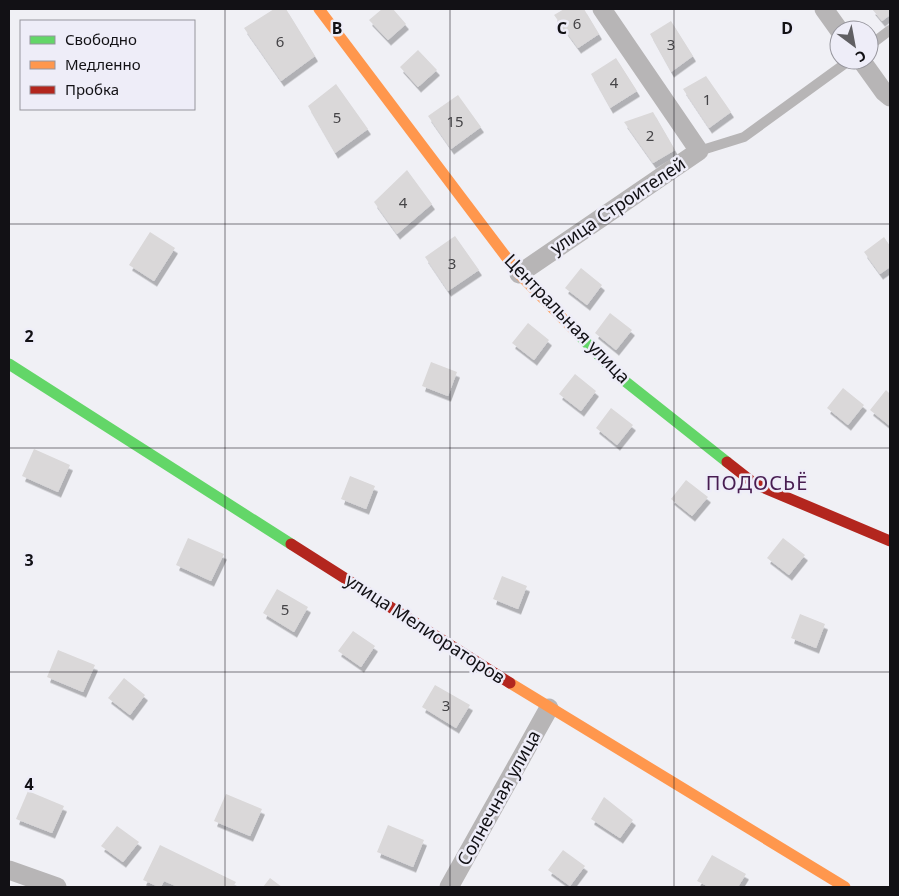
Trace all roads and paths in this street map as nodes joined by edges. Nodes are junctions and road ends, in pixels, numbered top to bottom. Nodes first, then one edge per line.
1 (319, 9) edge
2 (602, 9) edge
3 (824, 9) edge
4 (832, 20) edge
5 (890, 30) edge
6 (879, 38) edge
7 (836, 70) edge
8 (868, 70) edge
9 (890, 97) edge
10 (699, 151) junction
11 (518, 274) junction
12 (9, 364) edge
13 (890, 541) edge
14 (549, 708) junction
15 (9, 870) edge
16 (57, 887) edge
17 (450, 887) edge
18 (845, 887) edge

1 - 11 street, Центральная улица
2 - 10 street, улица Строителей
3 - 4 street
5 - 6 lane
7 - 10 lane
8 - 9 street
10 - 11 street, улица Строителей
11 - 13 street, Центральная улица
12 - 14 street, улица Мелиораторов
14 - 17 street, Солнечная улица
14 - 18 street, улица Мелиораторов
15 - 16 street

